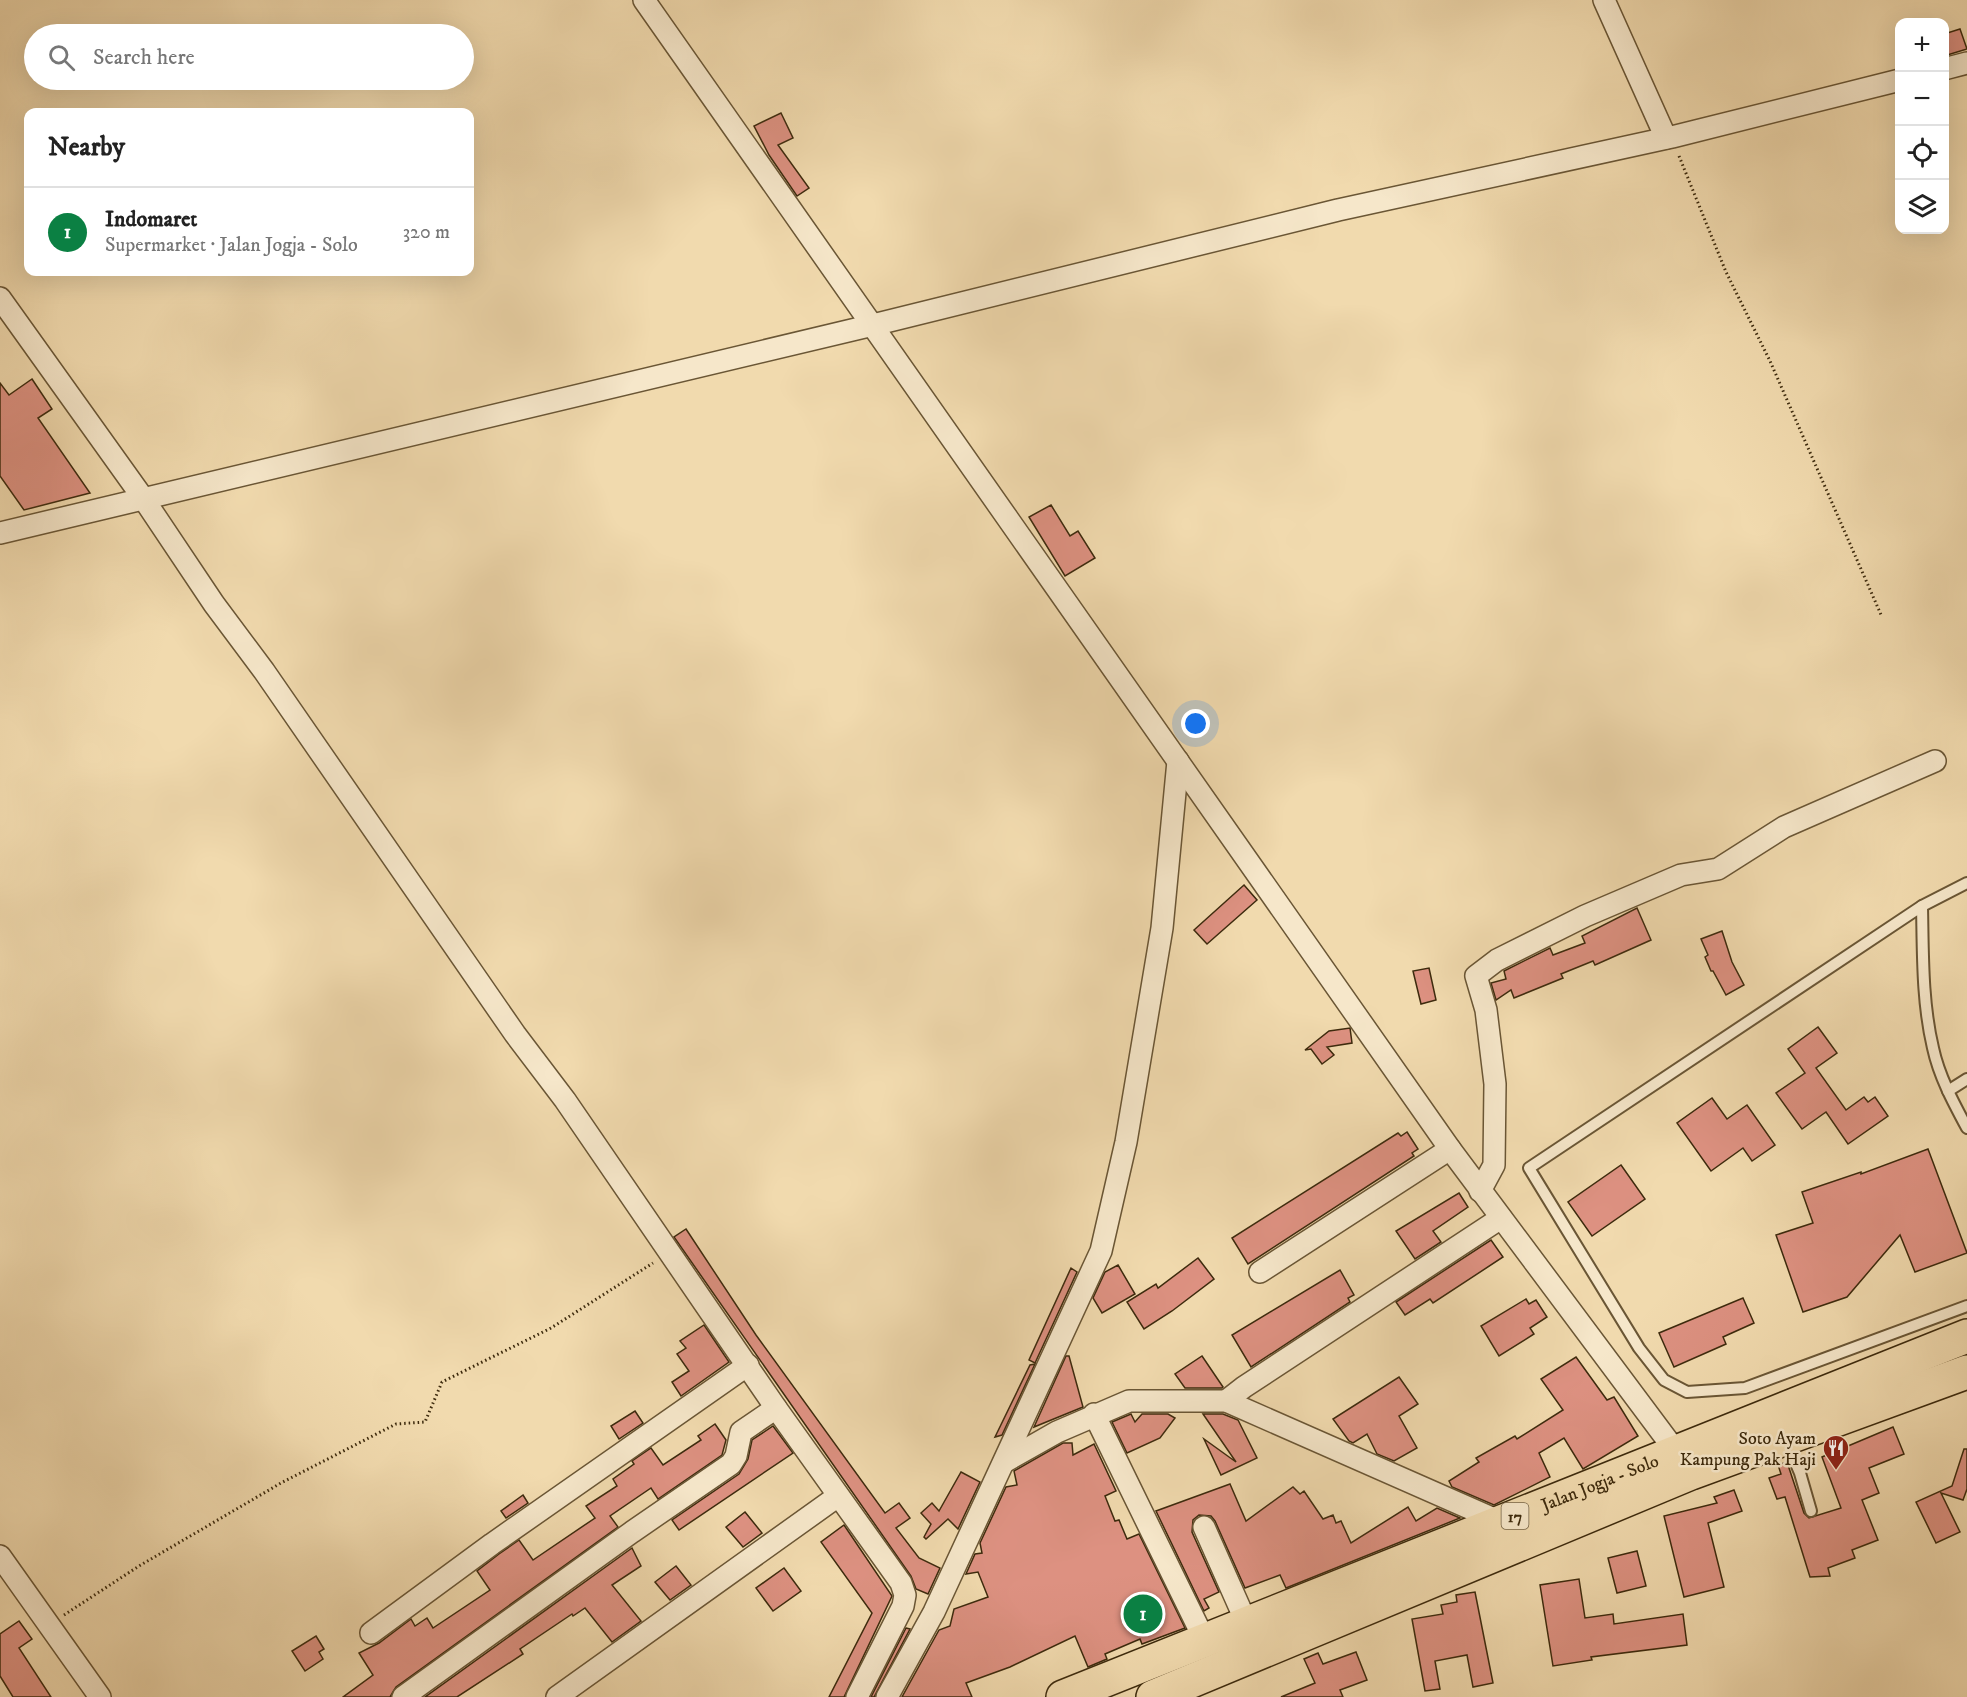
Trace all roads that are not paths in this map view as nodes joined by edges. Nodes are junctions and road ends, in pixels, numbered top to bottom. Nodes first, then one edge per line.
1 (644, 0) edge
2 (1604, 0) edge
3 (1967, 63) edge
4 (1949, 68) edge
5 (1895, 81) edge
6 (1669, 138) junction
7 (0, 298) edge
8 (873, 325) junction
9 (142, 498) junction
10 (0, 533) edge
11 (1178, 760) junction
12 (1935, 761) dead end
13 (1967, 883) edge
14 (1922, 906) junction
15 (1967, 1079) edge
16 (1947, 1091) junction
17 (1967, 1128) edge
18 (1450, 1149) junction
19 (1480, 1191) junction
20 (1502, 1218) junction
21 (1260, 1272) dead end
22 (1967, 1306) edge
23 (1967, 1336) edge
24 (748, 1365) junction
25 (1967, 1372) edge
26 (1226, 1401) junction
27 (776, 1408) junction
28 (1094, 1414) junction
29 (1785, 1438) junction
30 (1004, 1462) junction
31 (1684, 1463) junction
32 (838, 1496) junction
33 (1811, 1511) dead end
34 (1501, 1522) junction
35 (1204, 1527) dead end
36 (0, 1556) edge
37 (906, 1595) junction
38 (934, 1612) junction
39 (1247, 1624) junction
40 (371, 1633) dead end
41 (1205, 1641) junction
42 (1156, 1696) edge
43 (100, 1697) edge
44 (403, 1697) edge
45 (557, 1697) edge
46 (856, 1697) edge
47 (887, 1697) edge
48 (1063, 1697) edge

1 - 8 street
2 - 6 street
3 - 4 street
5 - 6 street
6 - 8 street
7 - 9 street
8 - 9 street
8 - 11 street
9 - 10 street
9 - 24 street
11 - 18 street
11 - 30 street
12 - 19 street
13 - 14 lane
14 - 16 lane
14 - 22 lane
15 - 16 lane
16 - 17 lane
18 - 19 street
18 - 21 street
19 - 20 street
20 - 26 street
20 - 31 street
23 - 31 highway, Jalan Jogja - Solo / 17
24 - 27 street
24 - 40 street
25 - 29 highway, Jalan Jogja - Solo / 17
26 - 28 street
26 - 34 street
27 - 32 street
27 - 44 street
28 - 30 street
28 - 41 street
29 - 31 highway, Jalan Jogja - Solo / 17
29 - 33 lane
30 - 38 street
31 - 34 highway, Jalan Jogja - Solo / 17
31 - 42 highway, Jalan Jogja - Solo / 17
32 - 37 street
32 - 45 street
34 - 39 highway, Jalan Jogja - Solo / 17
35 - 39 street
36 - 43 street
37 - 38 street
37 - 46 street
38 - 47 street
39 - 41 highway, Jalan Jogja - Solo / 17
41 - 48 highway, Jalan Jogja - Solo / 17

